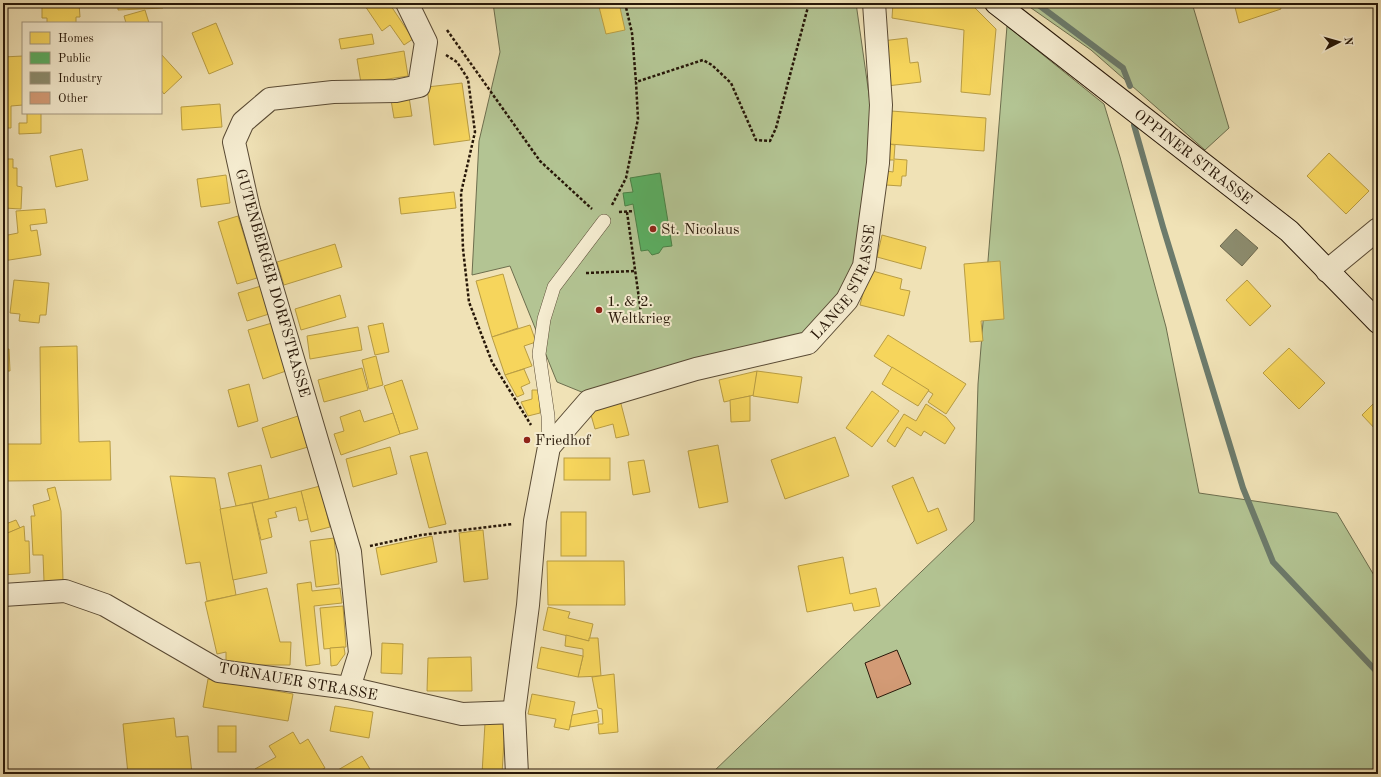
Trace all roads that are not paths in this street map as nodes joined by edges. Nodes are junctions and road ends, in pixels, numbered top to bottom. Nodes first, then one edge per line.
1 (407, 3) edge
2 (874, 3) edge
3 (996, 3) edge
4 (606, 217) road end
5 (1378, 229) edge
6 (1327, 271) junction
7 (1378, 322) edge
8 (549, 446) junction
9 (3, 595) edge
10 (349, 688) junction
11 (514, 712) junction
12 (517, 774) edge

1 - 10 street, GUTENBERGER DORFSTRASSE
2 - 8 street, LANGE STRASSE
3 - 6 street, OPPINER STRASSE
4 - 8 lane
5 - 6 street
6 - 7 street, OPPINER STRASSE
8 - 11 street
9 - 10 street, TORNAUER STRASSE
10 - 11 street, TORNAUER STRASSE
11 - 12 street

